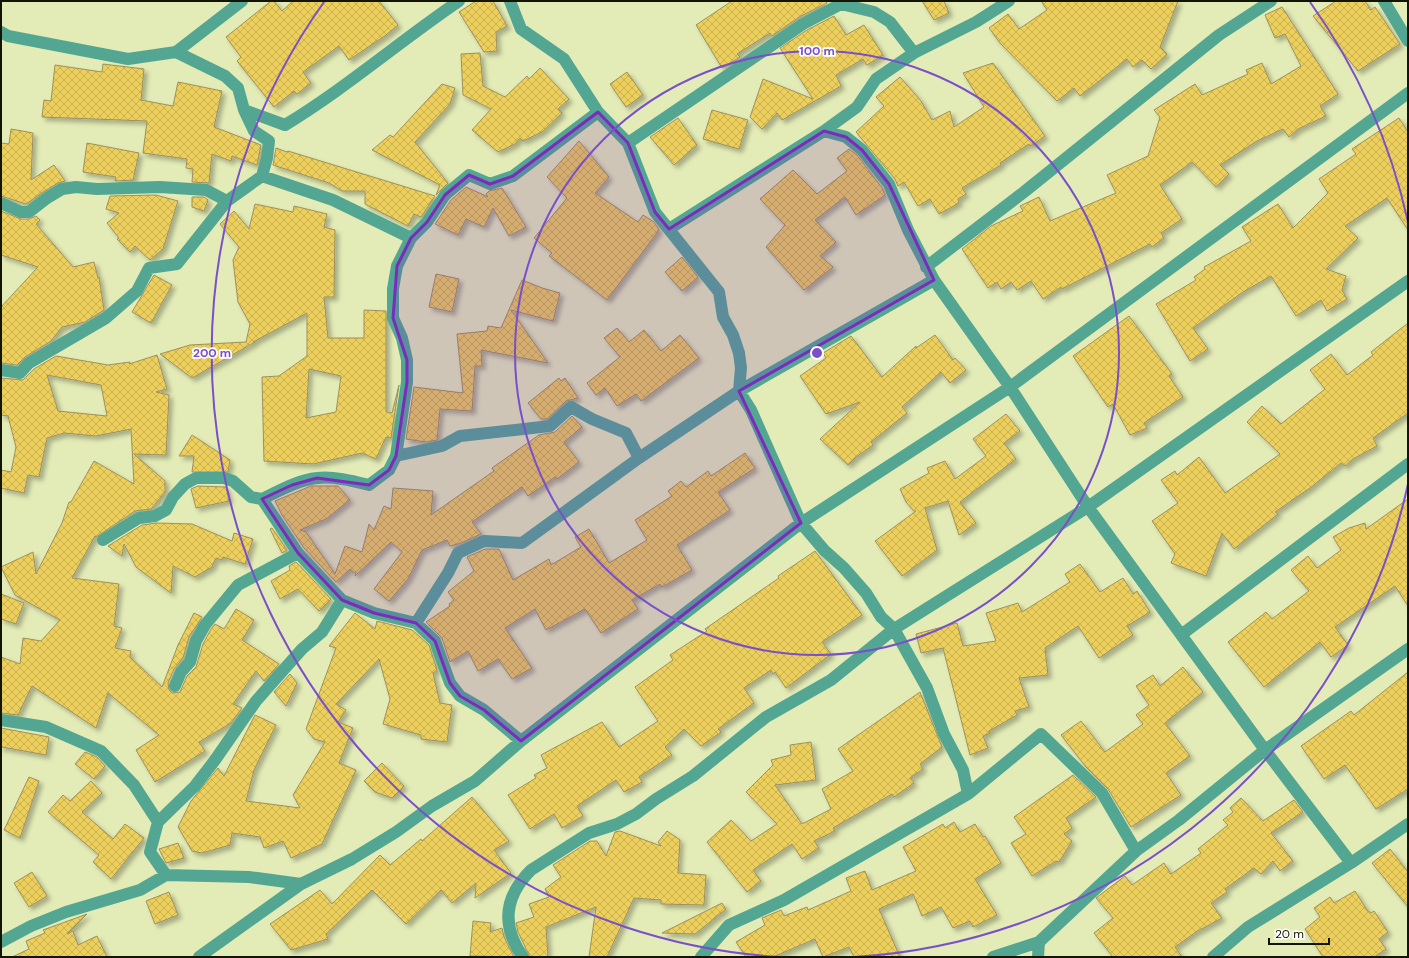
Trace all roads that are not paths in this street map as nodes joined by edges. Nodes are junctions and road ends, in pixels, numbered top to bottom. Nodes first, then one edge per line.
1 (242, 1) edge
2 (459, 1) edge
3 (510, 1) edge
4 (867, 1) edge
5 (1009, 1) edge
6 (1271, 1) edge
7 (1384, 1) edge
8 (874, 12) junction
9 (3, 36) edge
10 (1408, 41) edge
11 (176, 52) junction
12 (914, 53) junction
13 (1408, 93) edge
14 (244, 110) junction
15 (598, 112) junction
16 (824, 131) junction
17 (628, 143) junction
18 (262, 176) junction
19 (227, 201) junction
20 (1, 203) edge
21 (669, 230) junction
22 (411, 238) junction
23 (926, 267) junction
24 (934, 280) junction
25 (1408, 281) edge
26 (1, 370) edge
27 (1010, 387) junction
28 (739, 391) junction
29 (396, 456) junction
30 (639, 458) junction
31 (1408, 464) edge
32 (262, 499) junction
33 (1088, 507) junction
34 (801, 523) junction
35 (102, 540) dead end
36 (298, 553) junction
37 (342, 600) junction
38 (416, 623) junction
39 (894, 629) junction
40 (1181, 635) junction
41 (1408, 648) edge
42 (175, 686) dead end
43 (1, 720) edge
44 (521, 741) junction
45 (1265, 750) junction
46 (968, 794) junction
47 (158, 822) junction
48 (1408, 824) edge
49 (1136, 851) junction
50 (1351, 863) junction
51 (166, 875) junction
52 (301, 884) junction
53 (1, 942) edge
54 (1039, 942) junction
55 (200, 957) edge
56 (523, 957) edge
57 (701, 957) edge
58 (993, 957) edge
59 (1038, 957) edge
60 (1213, 957) edge

1 - 11 street
2 - 14 street
3 - 15 street
4 - 8 street
5 - 12 street
6 - 23 street
7 - 10 street
8 - 12 street
8 - 17 street
9 - 11 street
11 - 14 street
12 - 16 street
13 - 27 street
14 - 18 street
15 - 17 street
15 - 22 street
16 - 21 street
16 - 23 street
17 - 21 street
18 - 19 street
18 - 22 street
19 - 20 street
19 - 26 street
21 - 28 street
22 - 29 street
23 - 24 street
24 - 27 street
24 - 28 street
25 - 33 street
27 - 33 street
27 - 34 street
28 - 30 street
28 - 34 street
29 - 30 street
29 - 32 street
30 - 38 street
31 - 40 street
32 - 35 street
32 - 36 street
33 - 39 street
33 - 40 street
34 - 39 street
34 - 44 street
36 - 37 street
36 - 42 street
37 - 38 street
37 - 47 street
38 - 44 street
39 - 46 street
39 - 56 street
40 - 45 street
41 - 45 street
43 - 47 street
44 - 52 street
45 - 49 street
45 - 50 street
46 - 49 street
46 - 57 street
47 - 51 street
48 - 50 street
49 - 54 street
50 - 60 street
51 - 52 street
51 - 53 street
52 - 55 street
54 - 58 street
54 - 59 street

